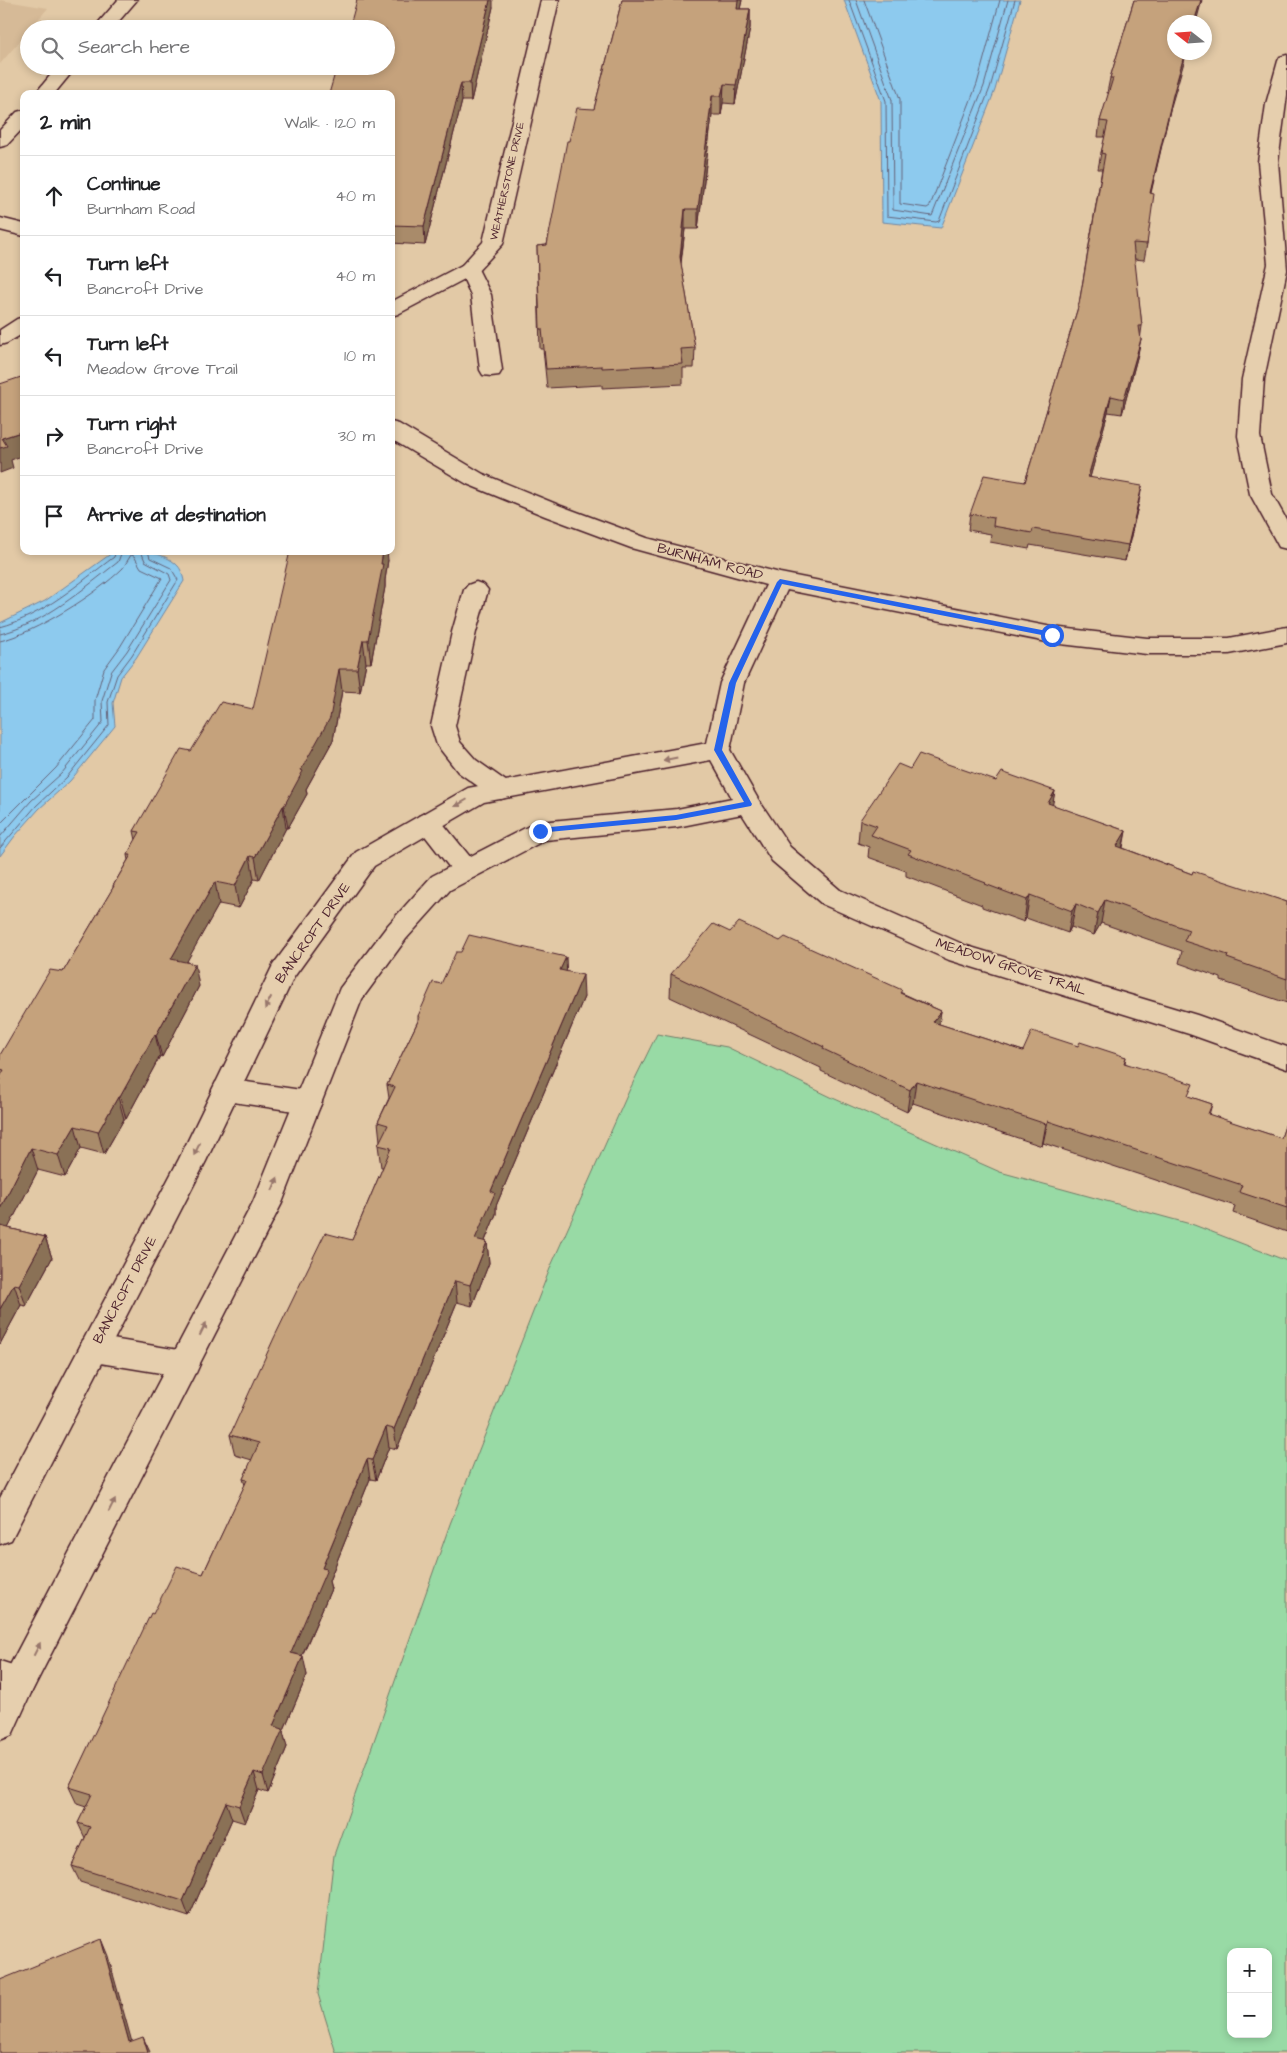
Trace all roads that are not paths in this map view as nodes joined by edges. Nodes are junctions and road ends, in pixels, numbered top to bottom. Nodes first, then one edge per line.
1 (128, 0) edge
2 (550, 0) edge
3 (110, 20) edge
4 (1287, 61) edge
5 (60, 75) edge
6 (47, 90) edge
7 (20, 120) edge
8 (0, 141) edge
9 (0, 224) edge
10 (20, 229) edge
11 (1282, 264) edge
12 (470, 269) junction
13 (395, 308) edge
14 (20, 326) edge
15 (0, 339) edge
16 (491, 370) dead end
17 (395, 431) edge
18 (1287, 542) edge
19 (780, 582) junction
20 (476, 590) dead end
21 (1287, 635) edge
22 (718, 750) junction
23 (501, 790) junction
24 (748, 804) junction
25 (428, 822) junction
26 (466, 870) junction
27 (1287, 1058) edge
28 (226, 1090) junction
29 (308, 1102) junction
30 (94, 1349) junction
31 (185, 1364) junction
32 (0, 1530) edge
33 (10, 1680) edge
34 (0, 1724) edge

1 - 3 street
2 - 12 street, WEATHERSTONE DRIVE
4 - 11 street
5 - 6 street
7 - 8 street
9 - 10 street
11 - 18 street
12 - 13 street, WEATHERSTONE DRIVE
12 - 16 street
14 - 15 street
17 - 19 street, BURNHAM ROAD
19 - 21 street, BURNHAM ROAD
19 - 22 street
20 - 23 street
22 -> 23 street, BANCROFT DRIVE
22 - 24 street, MEADOW GROVE TRAIL
23 -> 25 street, BANCROFT DRIVE
24 - 26 street
24 - 27 street, MEADOW GROVE TRAIL
25 - 26 street
25 -> 28 street, BANCROFT DRIVE
26 - 29 street
28 - 29 street
28 -> 30 street, BANCROFT DRIVE
31 -> 29 street
30 - 31 street
30 - 32 street, BANCROFT DRIVE
33 -> 31 street
33 - 34 street

